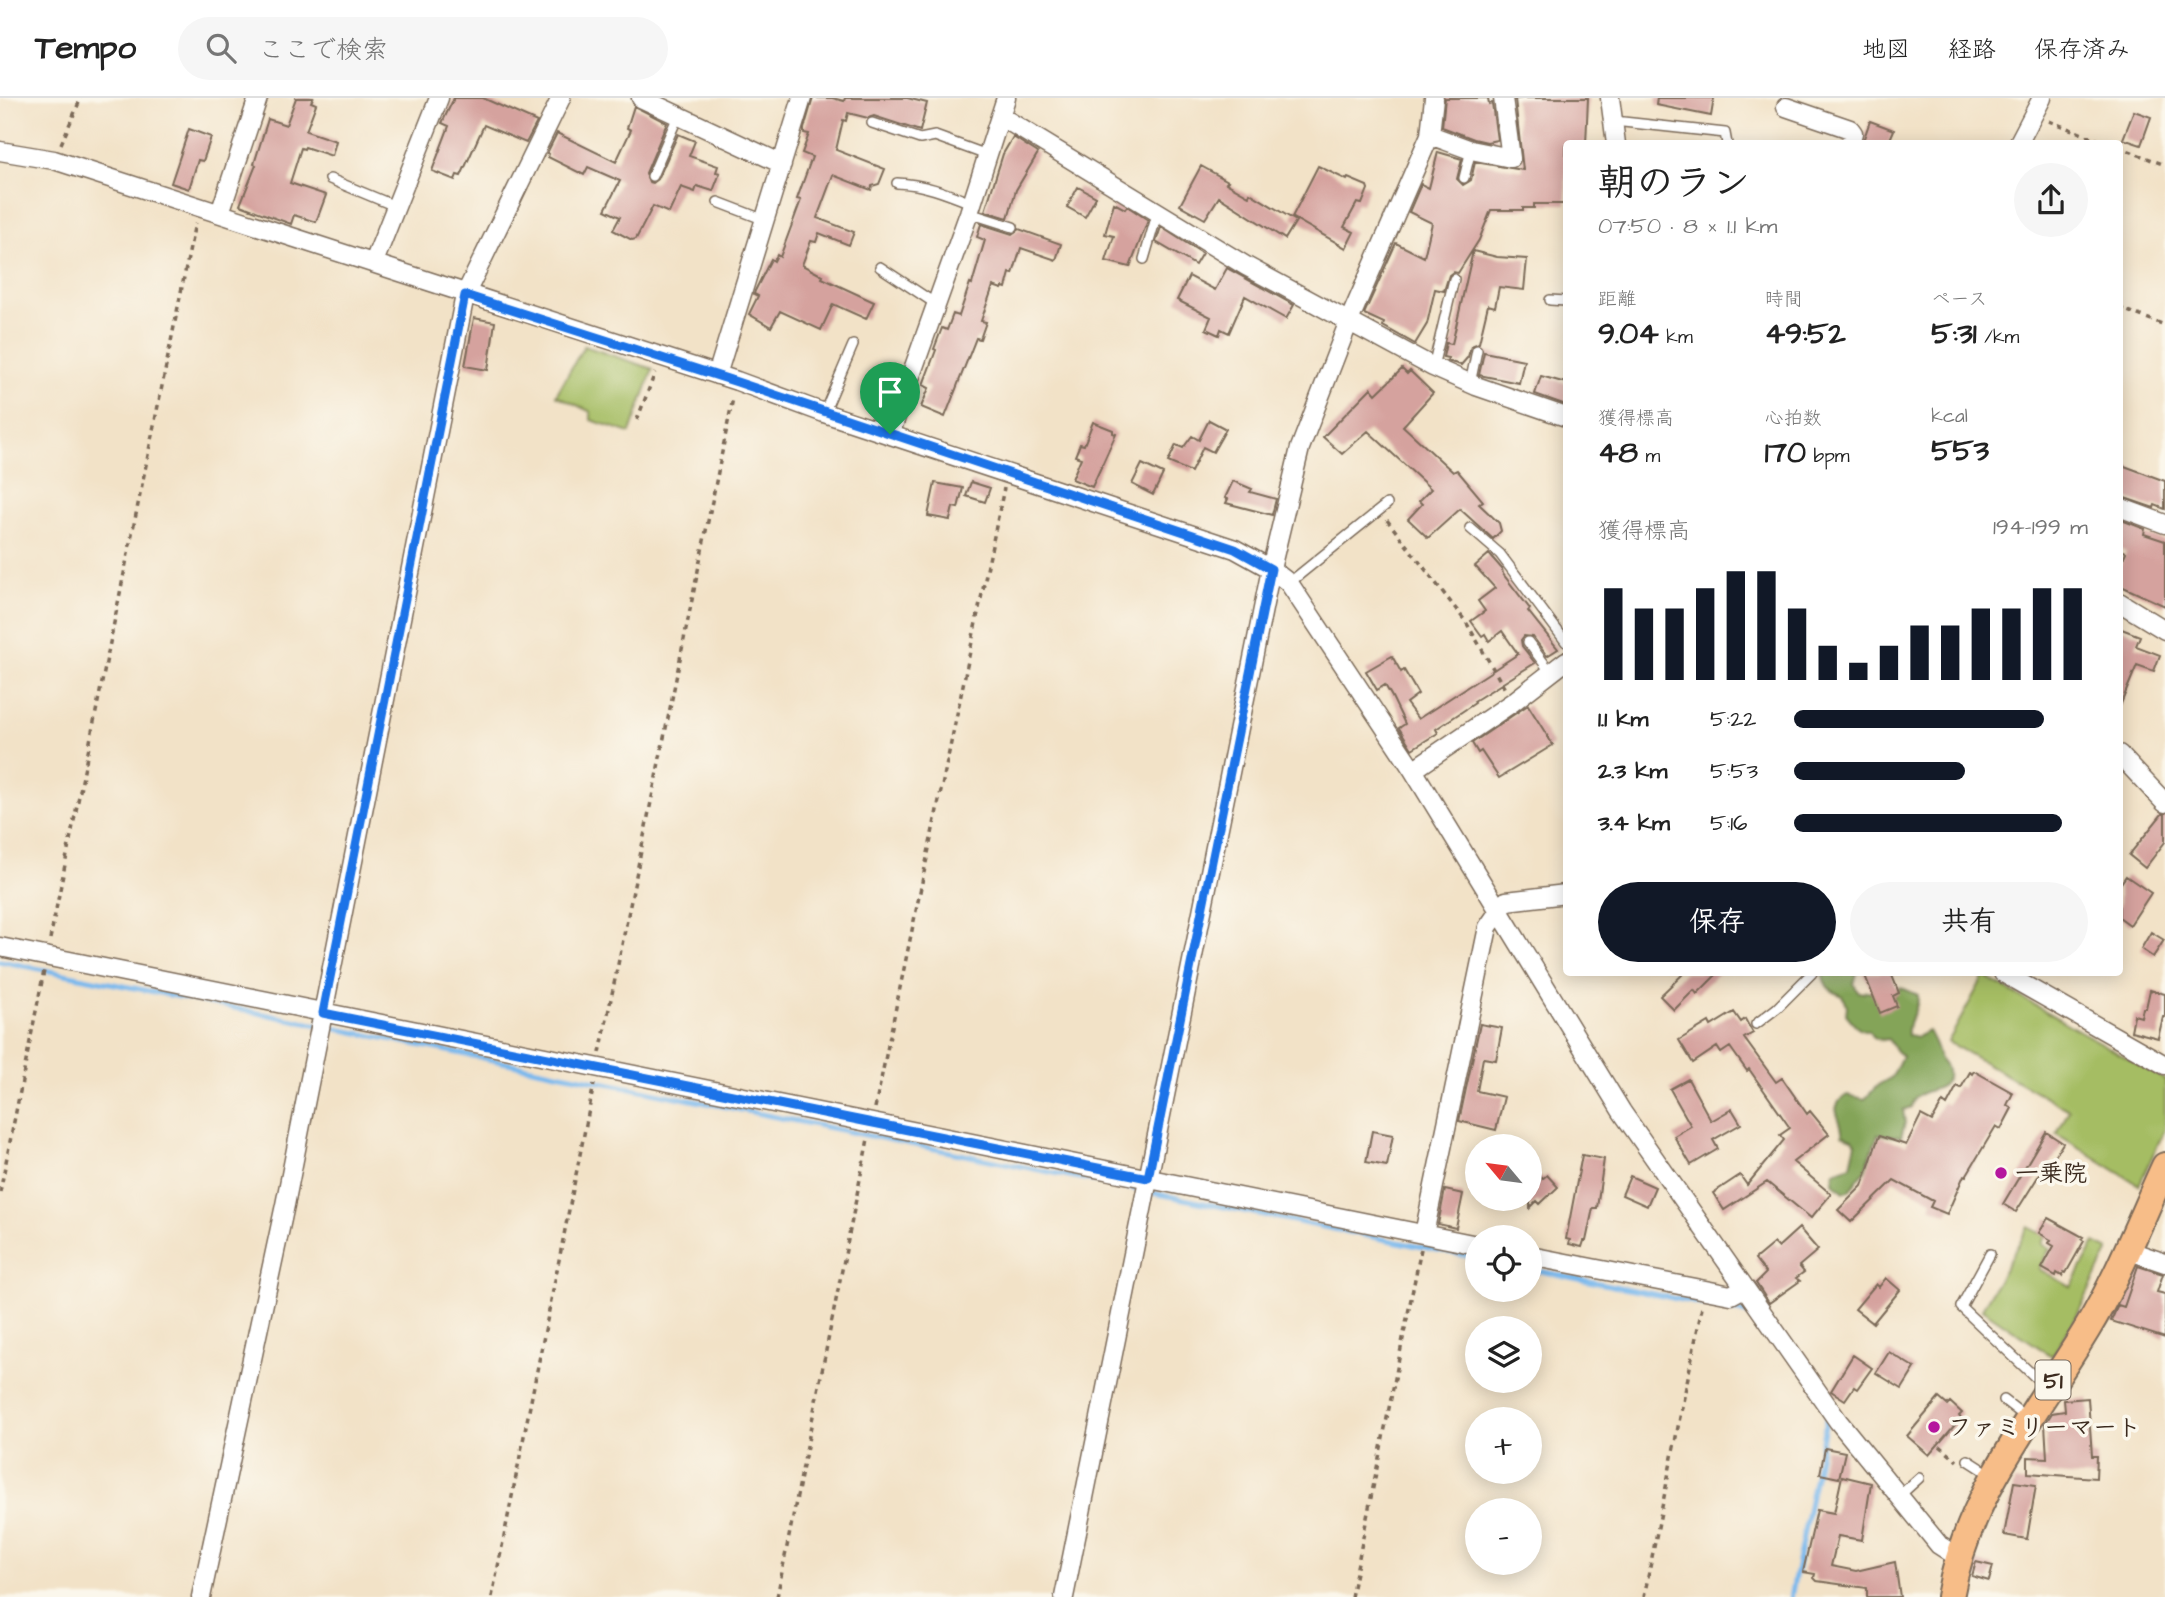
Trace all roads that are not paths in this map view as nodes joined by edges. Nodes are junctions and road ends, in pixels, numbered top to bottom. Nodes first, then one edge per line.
1 (258, 98) edge
2 (439, 98) edge
3 (561, 98) edge
4 (641, 98) edge
5 (802, 98) edge
6 (1006, 98) edge
7 (1434, 98) edge
8 (1503, 98) edge
9 (1610, 98) edge
10 (2042, 98) edge
11 (1786, 107) dead end
12 (678, 116) junction
13 (1000, 116) junction
14 (1614, 121) junction
15 (872, 123) dead end
16 (1430, 135) junction
17 (1616, 140) edge
18 (1726, 140) edge
19 (1851, 140) edge
20 (2020, 140) edge
21 (1471, 150) junction
22 (0, 151) edge
23 (987, 155) junction
24 (782, 164) junction
25 (652, 176) dead end
26 (1464, 178) dead end
27 (330, 180) dead end
28 (897, 183) dead end
29 (718, 202) dead end
30 (396, 206) junction
31 (970, 208) junction
32 (1158, 211) junction
33 (220, 213) junction
34 (765, 220) junction
35 (1013, 227) dead end
36 (1144, 259) dead end
37 (374, 262) junction
38 (880, 267) dead end
39 (1454, 279) dead end
40 (465, 295) junction
41 (1550, 300) dead end
42 (1563, 301) edge
43 (936, 304) junction
44 (1349, 321) junction
45 (853, 345) dead end
46 (1477, 350) dead end
47 (1433, 367) junction
48 (717, 375) junction
49 (1470, 384) junction
50 (824, 413) junction
51 (1563, 416) edge
52 (890, 434) junction
53 (1387, 504) dead end
54 (2123, 508) edge
55 (2165, 524) edge
56 (1470, 528) dead end
57 (1271, 569) junction
58 (1289, 583) junction
59 (2123, 604) edge
60 (2165, 629) edge
61 (1563, 638) edge
62 (1528, 642) dead end
63 (1563, 664) edge
64 (1552, 674) junction
65 (2123, 758) edge
66 (1413, 770) junction
67 (2165, 803) edge
68 (1563, 894) edge
69 (1498, 910) junction
70 (0, 947) edge
71 (1809, 976) edge
72 (2008, 976) edge
73 (323, 1013) junction
74 (1756, 1024) dead end
75 (2165, 1065) edge
76 (2165, 1166) edge
77 (1148, 1178) junction
78 (1424, 1234) junction
79 (1465, 1243) edge
80 (2127, 1250) junction
81 (1990, 1254) dead end
82 (1542, 1258) edge
83 (2165, 1263) edge
84 (1744, 1288) junction
85 (2049, 1385) junction
86 (2004, 1400) dead end
87 (2029, 1419) junction
88 (1966, 1464) road end
89 (1993, 1476) junction
90 (1919, 1478) dead end
91 (1898, 1497) junction
92 (1959, 1558) junction
93 (201, 1597) edge
94 (1064, 1597) edge
95 (1950, 1597) edge

1 - 33 street
2 - 30 street
3 - 40 street
4 - 12 street
5 - 24 street
6 - 13 street
7 - 16 street
8 - 21 street
9 - 14 street
10 - 20 street
11 - 19 street
12 - 24 street
12 - 25 lane
13 - 23 street
13 - 32 street
14 - 17 street
14 - 18 lane
15 - 23 lane
16 - 21 street
16 - 44 street
21 - 26 lane
22 - 33 street
23 - 31 street
24 - 34 street
27 - 30 lane
28 - 31 lane
29 - 34 lane
30 - 37 street
31 - 35 lane
31 - 43 street
32 - 36 lane
32 - 44 street
33 - 37 street
34 - 48 street
37 - 40 street
38 - 43 lane
39 - 47 lane
40 - 48 street
40 - 73 street
41 - 42 lane
43 - 52 street
44 - 47 street
44 - 57 street
45 - 50 lane
46 - 49 lane
47 - 49 street
48 - 50 street
49 - 51 street
50 - 52 street
52 - 57 street
53 - 58 lane
54 - 55 street
56 - 61 lane
57 - 58 street
57 - 77 street
58 - 66 street
59 - 60 street
62 - 64 lane
63 - 64 street
64 - 66 street
65 - 67 street
66 - 69 street
68 - 69 street
69 - 78 street
69 - 84 street
70 - 73 street
71 - 74 lane
72 - 75 street
73 - 77 street
73 - 93 street
76 - 80 main road, 51
77 - 78 street
77 - 94 street
78 - 79 street
80 - 83 street
80 - 85 main road, 51
81 - 85 lane
82 - 84 street
84 - 91 street
85 - 87 main road, 51
86 - 87 lane
87 - 89 main road, 51
88 - 89 lane
89 - 92 main road, 51
90 - 91 lane
91 - 92 street
92 - 95 main road, 51

